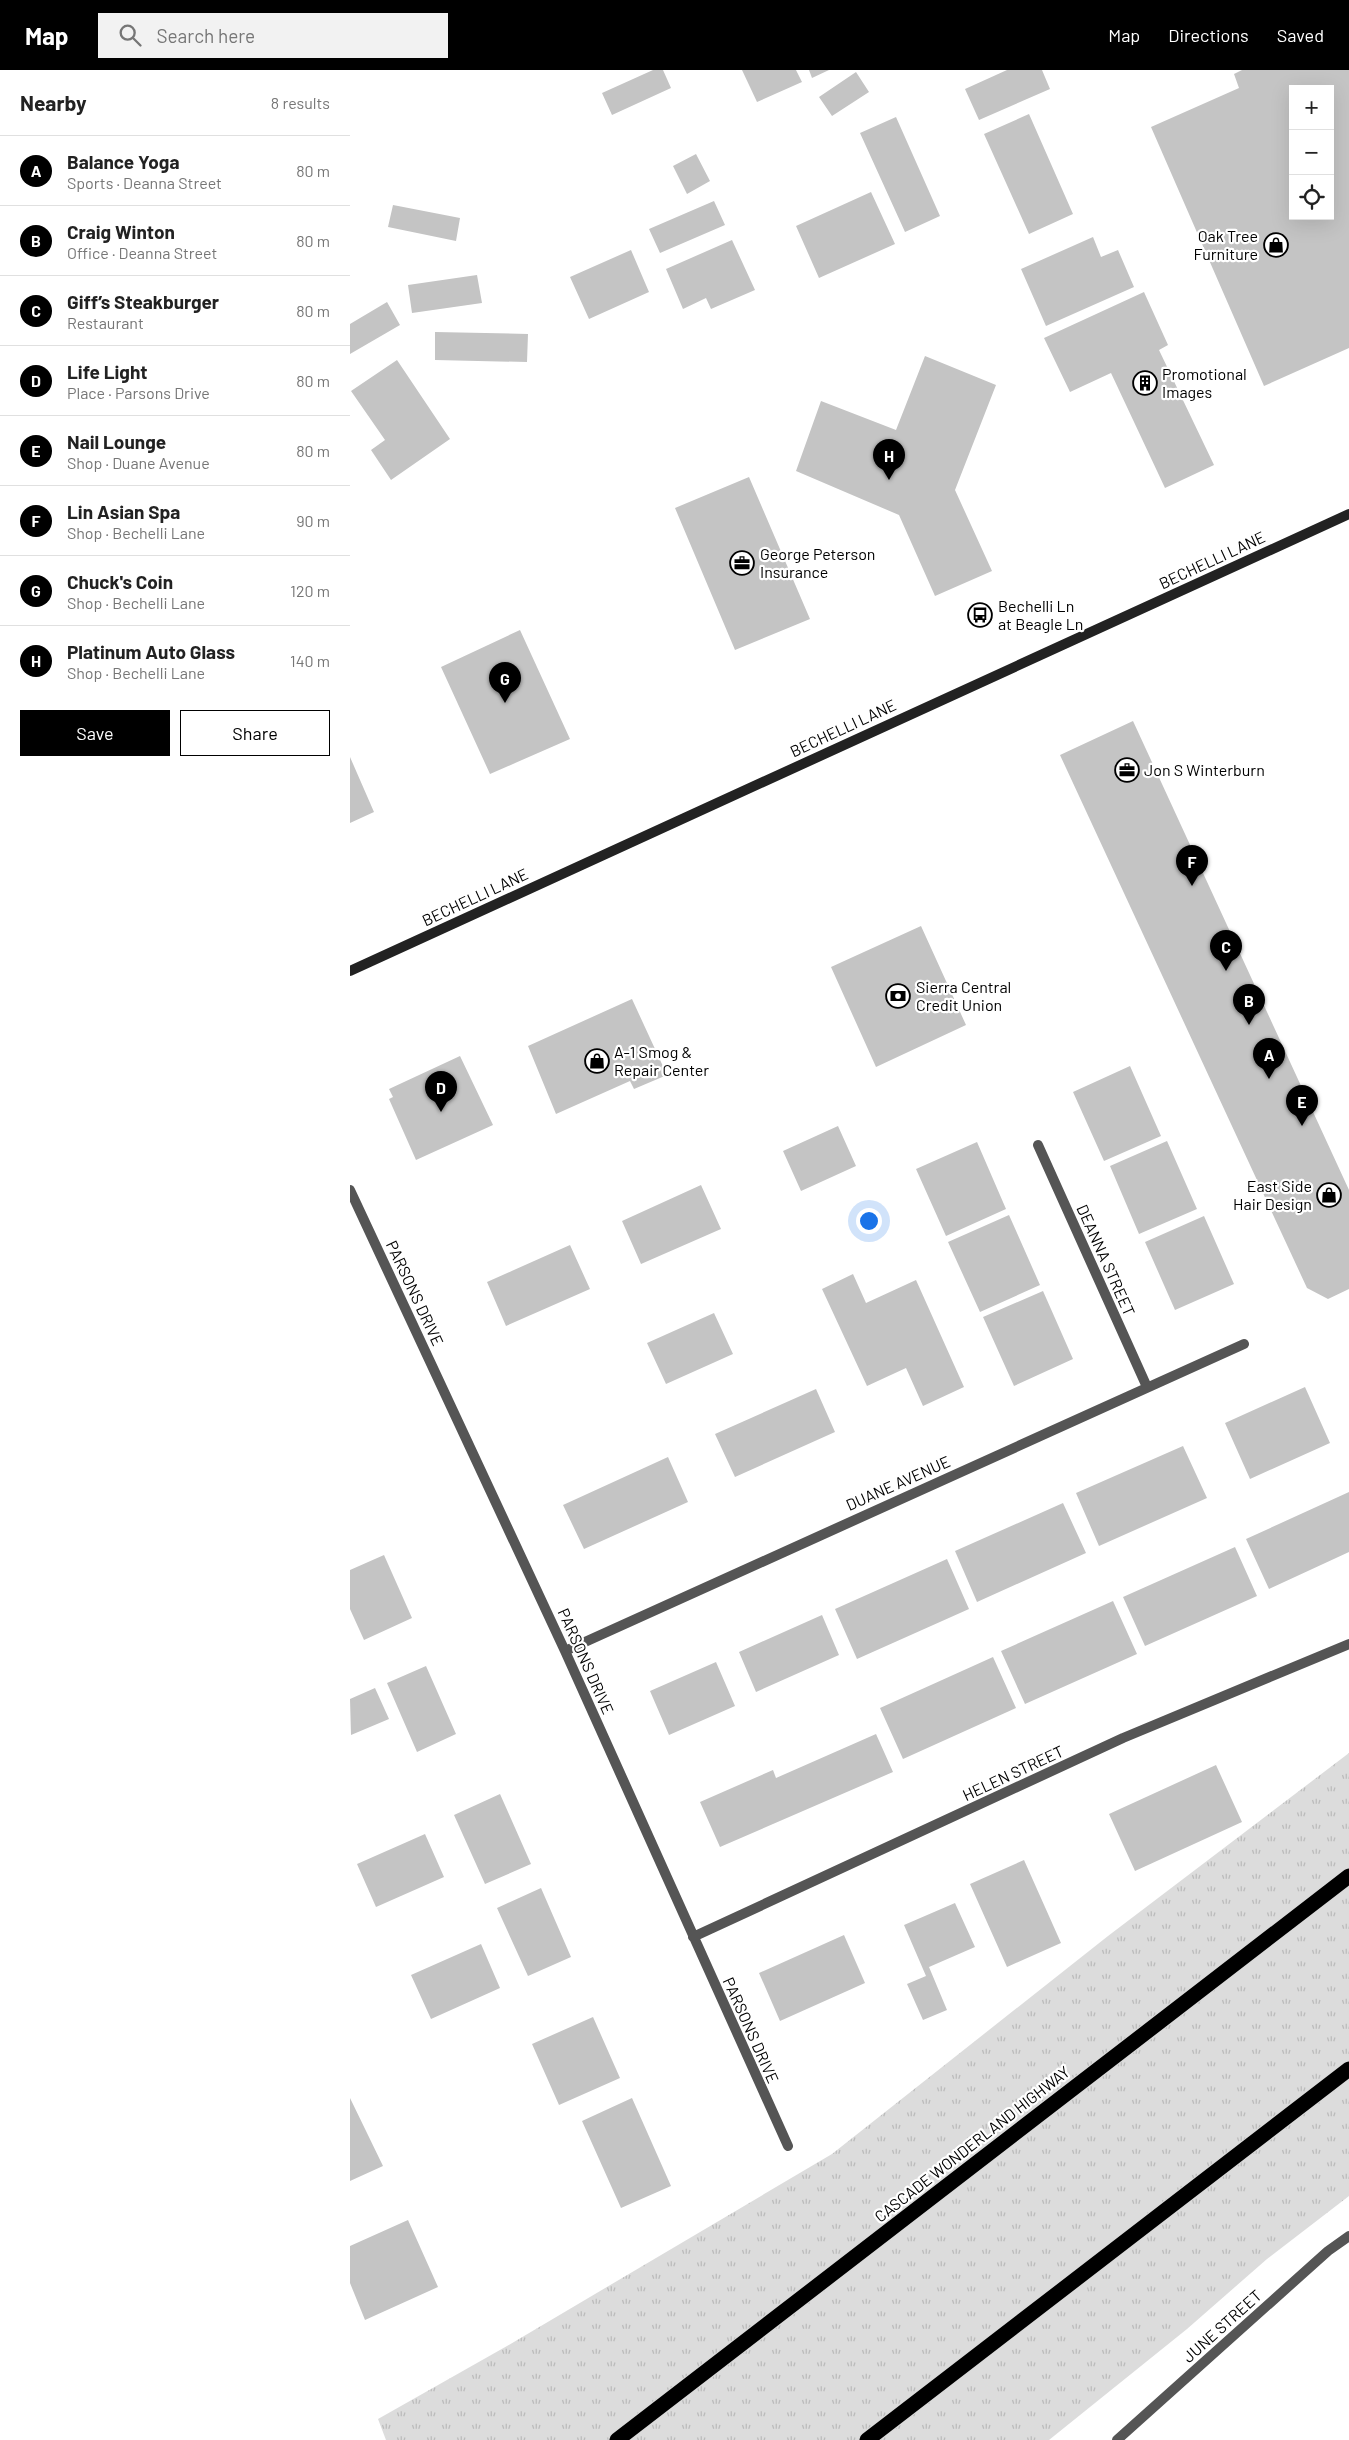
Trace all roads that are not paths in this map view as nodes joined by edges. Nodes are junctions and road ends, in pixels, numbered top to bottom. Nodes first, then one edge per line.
1 (1349, 514) edge
2 (350, 971) edge
3 (1038, 1145) dead end
4 (350, 1190) edge
5 (1244, 1344) dead end
6 (1147, 1387) junction
7 (1349, 1644) edge
8 (565, 1651) junction
9 (1349, 1876) edge
10 (693, 1937) junction
11 (1349, 2069) edge
12 (788, 2146) dead end
13 (1349, 2236) edge
14 (617, 2440) edge
15 (867, 2440) edge
16 (1117, 2440) edge

1 - 2 main road, BECHELLI LANE
3 - 6 street, DEANNA STREET
4 - 8 street, PARSONS DRIVE
5 - 6 street, DUANE AVENUE
6 - 8 street, DUANE AVENUE
7 - 10 street, HELEN STREET
8 - 10 street, PARSONS DRIVE
9 - 14 highway, CASCADE WONDERLAND HIGHWAY
10 - 12 street, PARSONS DRIVE
11 - 15 highway
13 - 16 street, JUNE STREET

